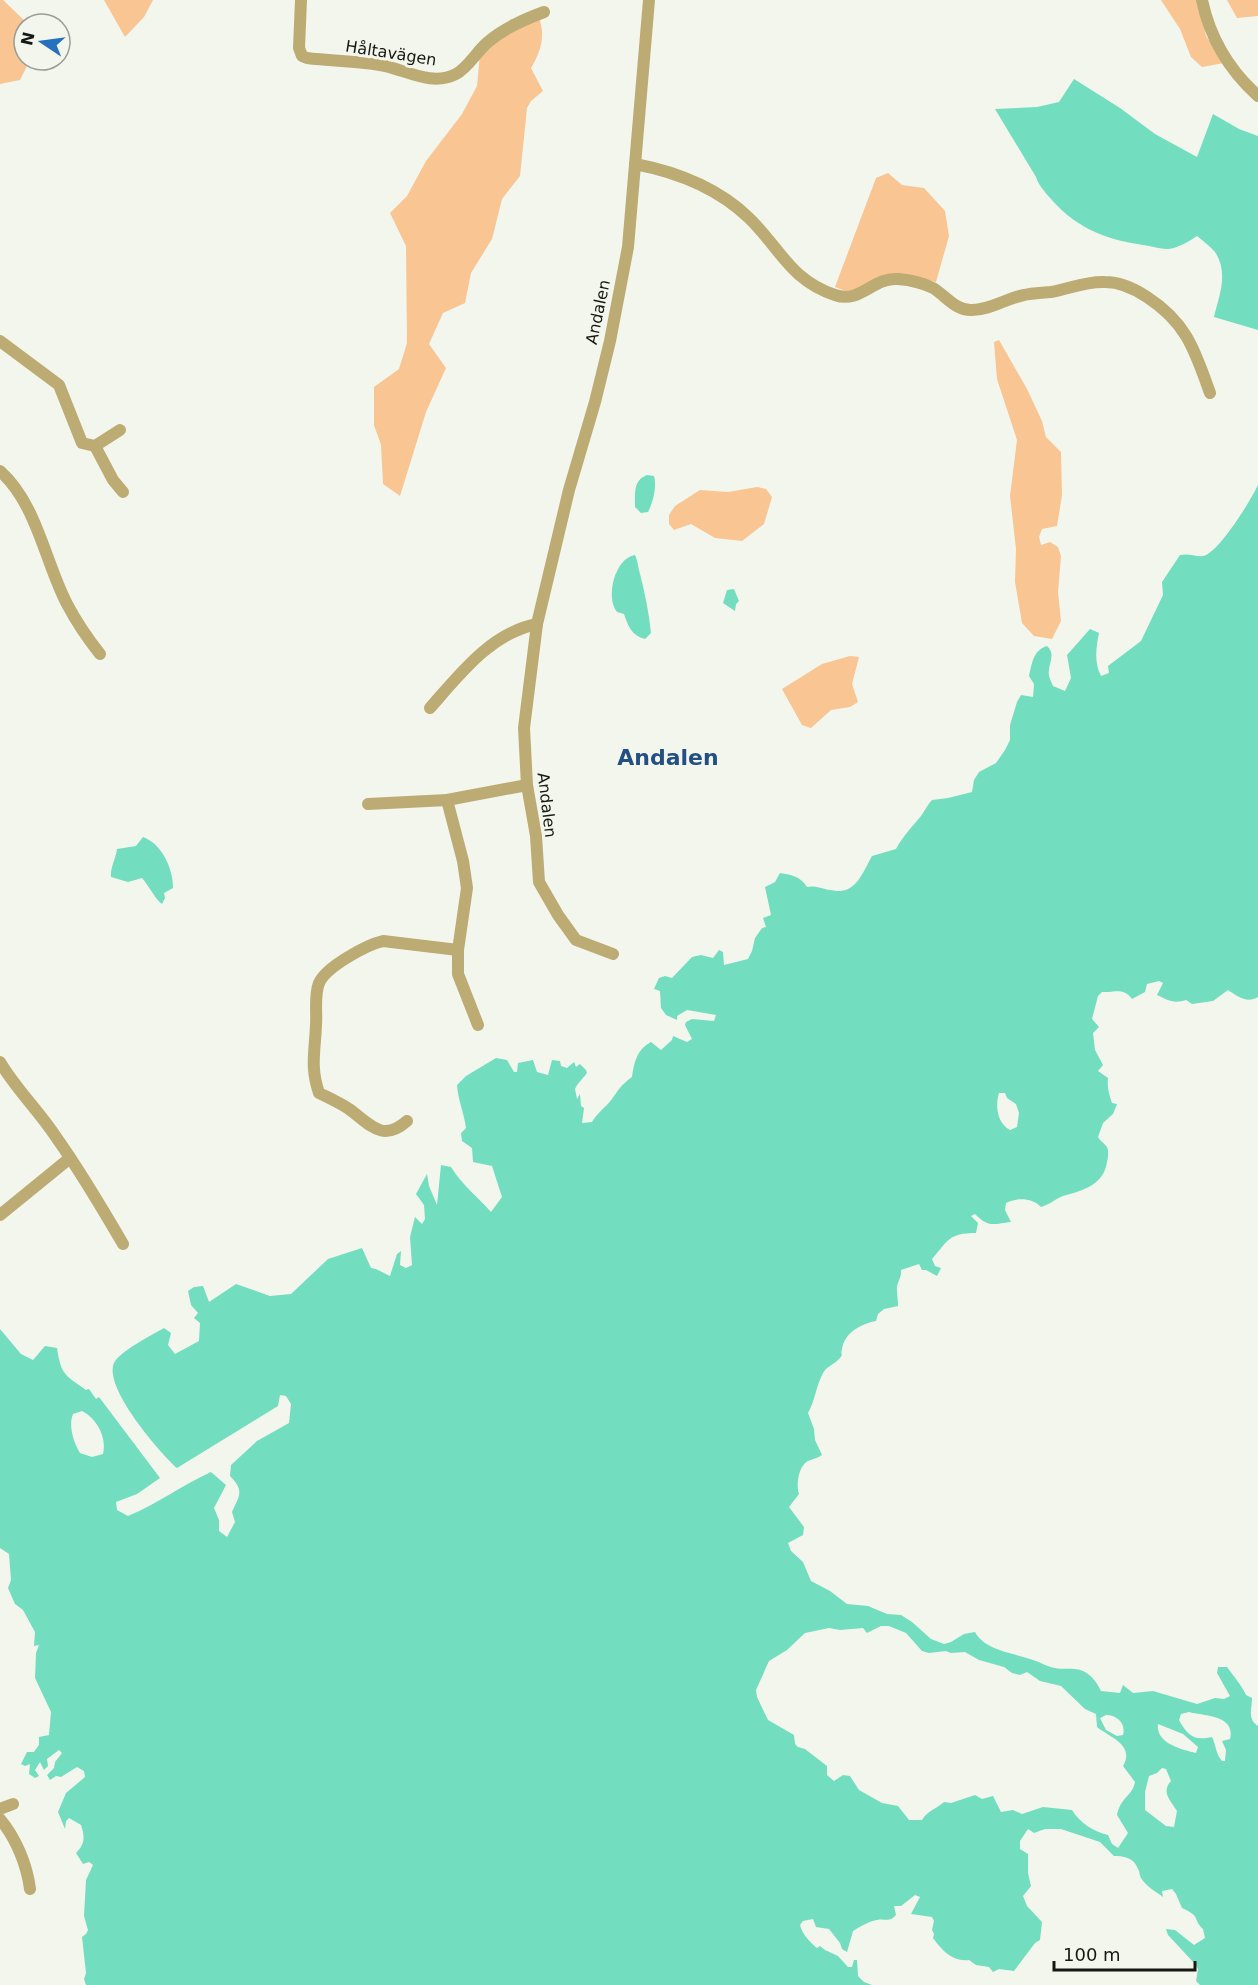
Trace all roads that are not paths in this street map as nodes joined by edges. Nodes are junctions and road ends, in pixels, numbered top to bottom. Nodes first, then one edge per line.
1 (301, 0) edge
2 (649, 0) edge
3 (1202, 0) edge
4 (544, 12) dead end
5 (1258, 96) edge
6 (635, 164) junction
7 (0, 341) edge
8 (1210, 393) dead end
9 (120, 430) dead end
10 (95, 446) junction
11 (0, 471) edge
12 (123, 492) dead end
13 (537, 624) junction
14 (100, 654) dead end
15 (430, 708) dead end
16 (527, 786) junction
17 (447, 800) junction
18 (368, 804) dead end
19 (458, 950) junction
20 (613, 954) dead end
21 (478, 1024) dead end
22 (0, 1062) edge
23 (406, 1120) dead end
24 (70, 1158) junction
25 (0, 1215) edge
26 (123, 1244) dead end
27 (13, 1804) dead end
28 (0, 1809) edge
29 (0, 1819) edge
30 (30, 1889) dead end

1 - 4 street, Håltavägen
2 - 6 street, Andalen
3 - 5 street
6 - 8 street
6 - 13 street, Andalen
7 - 10 street
9 - 10 street
10 - 12 street
11 - 14 street
13 - 15 street
13 - 16 street, Andalen
16 - 17 street
16 - 20 street, Andalen
17 - 18 street
17 - 19 street
19 - 21 street
19 - 23 street
22 - 24 street
24 - 25 street
24 - 26 street
27 - 28 street
29 - 30 street

